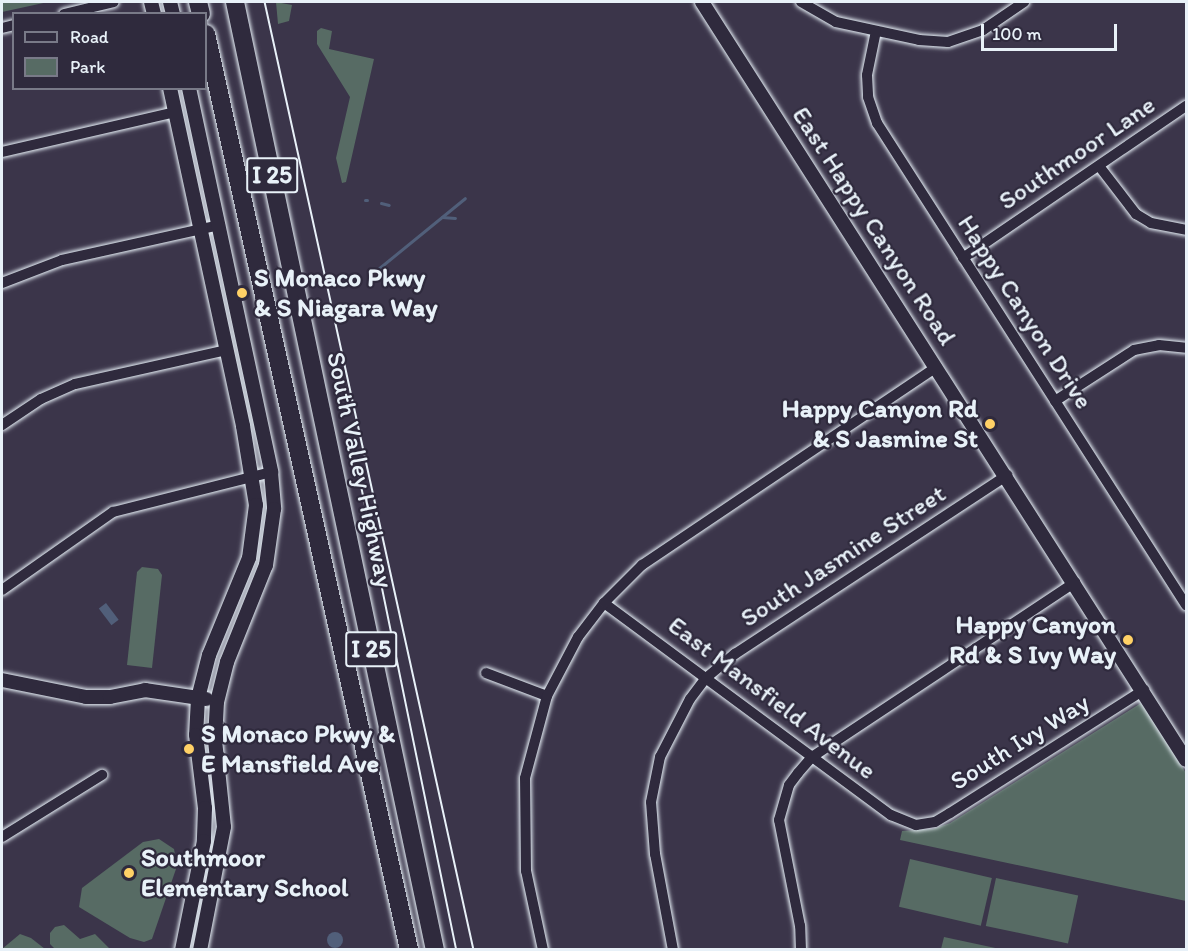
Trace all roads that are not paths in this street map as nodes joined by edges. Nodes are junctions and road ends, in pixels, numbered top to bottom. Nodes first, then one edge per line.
1 (114, 2) edge
2 (235, 2) edge
3 (702, 2) edge
4 (801, 2) edge
5 (1024, 2) edge
6 (72, 12) edge
7 (876, 31) junction
8 (207, 39) edge
9 (170, 90) edge
10 (189, 90) edge
11 (1186, 106) edge
12 (175, 112) junction
13 (2, 152) edge
14 (1099, 166) junction
15 (219, 225) junction
16 (201, 229) junction
17 (1186, 230) edge
18 (963, 258) junction
19 (2, 283) edge
20 (1186, 348) edge
21 (227, 350) junction
22 (936, 367) junction
23 (1055, 401) junction
24 (2, 424) edge
25 (271, 472) junction
26 (1007, 475) junction
27 (252, 476) junction
28 (1075, 582) junction
29 (2, 591) edge
30 (603, 603) junction
31 (1186, 604) edge
32 (486, 673) dead end
33 (706, 678) junction
34 (2, 680) edge
35 (1144, 690) junction
36 (547, 696) junction
37 (198, 698) junction
38 (217, 702) junction
39 (1186, 746) edge
40 (812, 757) junction
41 (1186, 760) edge
42 (102, 775) dead end
43 (916, 825) joint
44 (2, 837) edge
45 (182, 950) edge
46 (200, 950) edge
47 (409, 950) edge
48 (435, 950) edge
49 (543, 950) edge
50 (673, 950) edge
51 (801, 950) edge

1 - 6 street
2 - 48 highway, South Valley Highway / I 25
3 - 22 main road, East Happy Canyon Road
4 - 7 street
5 - 7 street
7 - 18 street, Happy Canyon Drive
8 - 47 highway, South Valley Highway / I 25
9 - 12 main road
10 - 15 main road
11 - 14 street, Southmoor Lane
12 - 13 street
12 - 16 main road
14 - 17 street
14 - 18 street, Southmoor Lane
15 - 16 street
15 - 25 main road
16 - 19 street
16 - 21 main road
18 - 23 street, Happy Canyon Drive
20 - 23 street
21 - 24 street
21 - 27 main road
22 - 26 main road, East Happy Canyon Road
22 - 30 street
23 - 31 street, Happy Canyon Drive
25 - 27 street
25 - 38 main road
26 - 28 main road, East Happy Canyon Road
26 - 33 street, South Jasmine Street
27 - 29 street
27 - 37 main road
28 - 35 main road, East Happy Canyon Road
28 - 40 street
30 - 33 street, East Mansfield Avenue
30 - 36 street
32 - 36 street
33 - 40 street, East Mansfield Avenue
33 - 50 street, South Jasmine Street
34 - 37 main road
35 - 39 main road, East Happy Canyon Road
35 - 41 main road, East Happy Canyon Road
35 - 43 street, South Ivy Way
36 - 49 street
37 - 38 main road
37 - 45 main road
38 - 46 main road
40 - 43 street, East Mansfield Avenue
40 - 51 street
42 - 44 street

